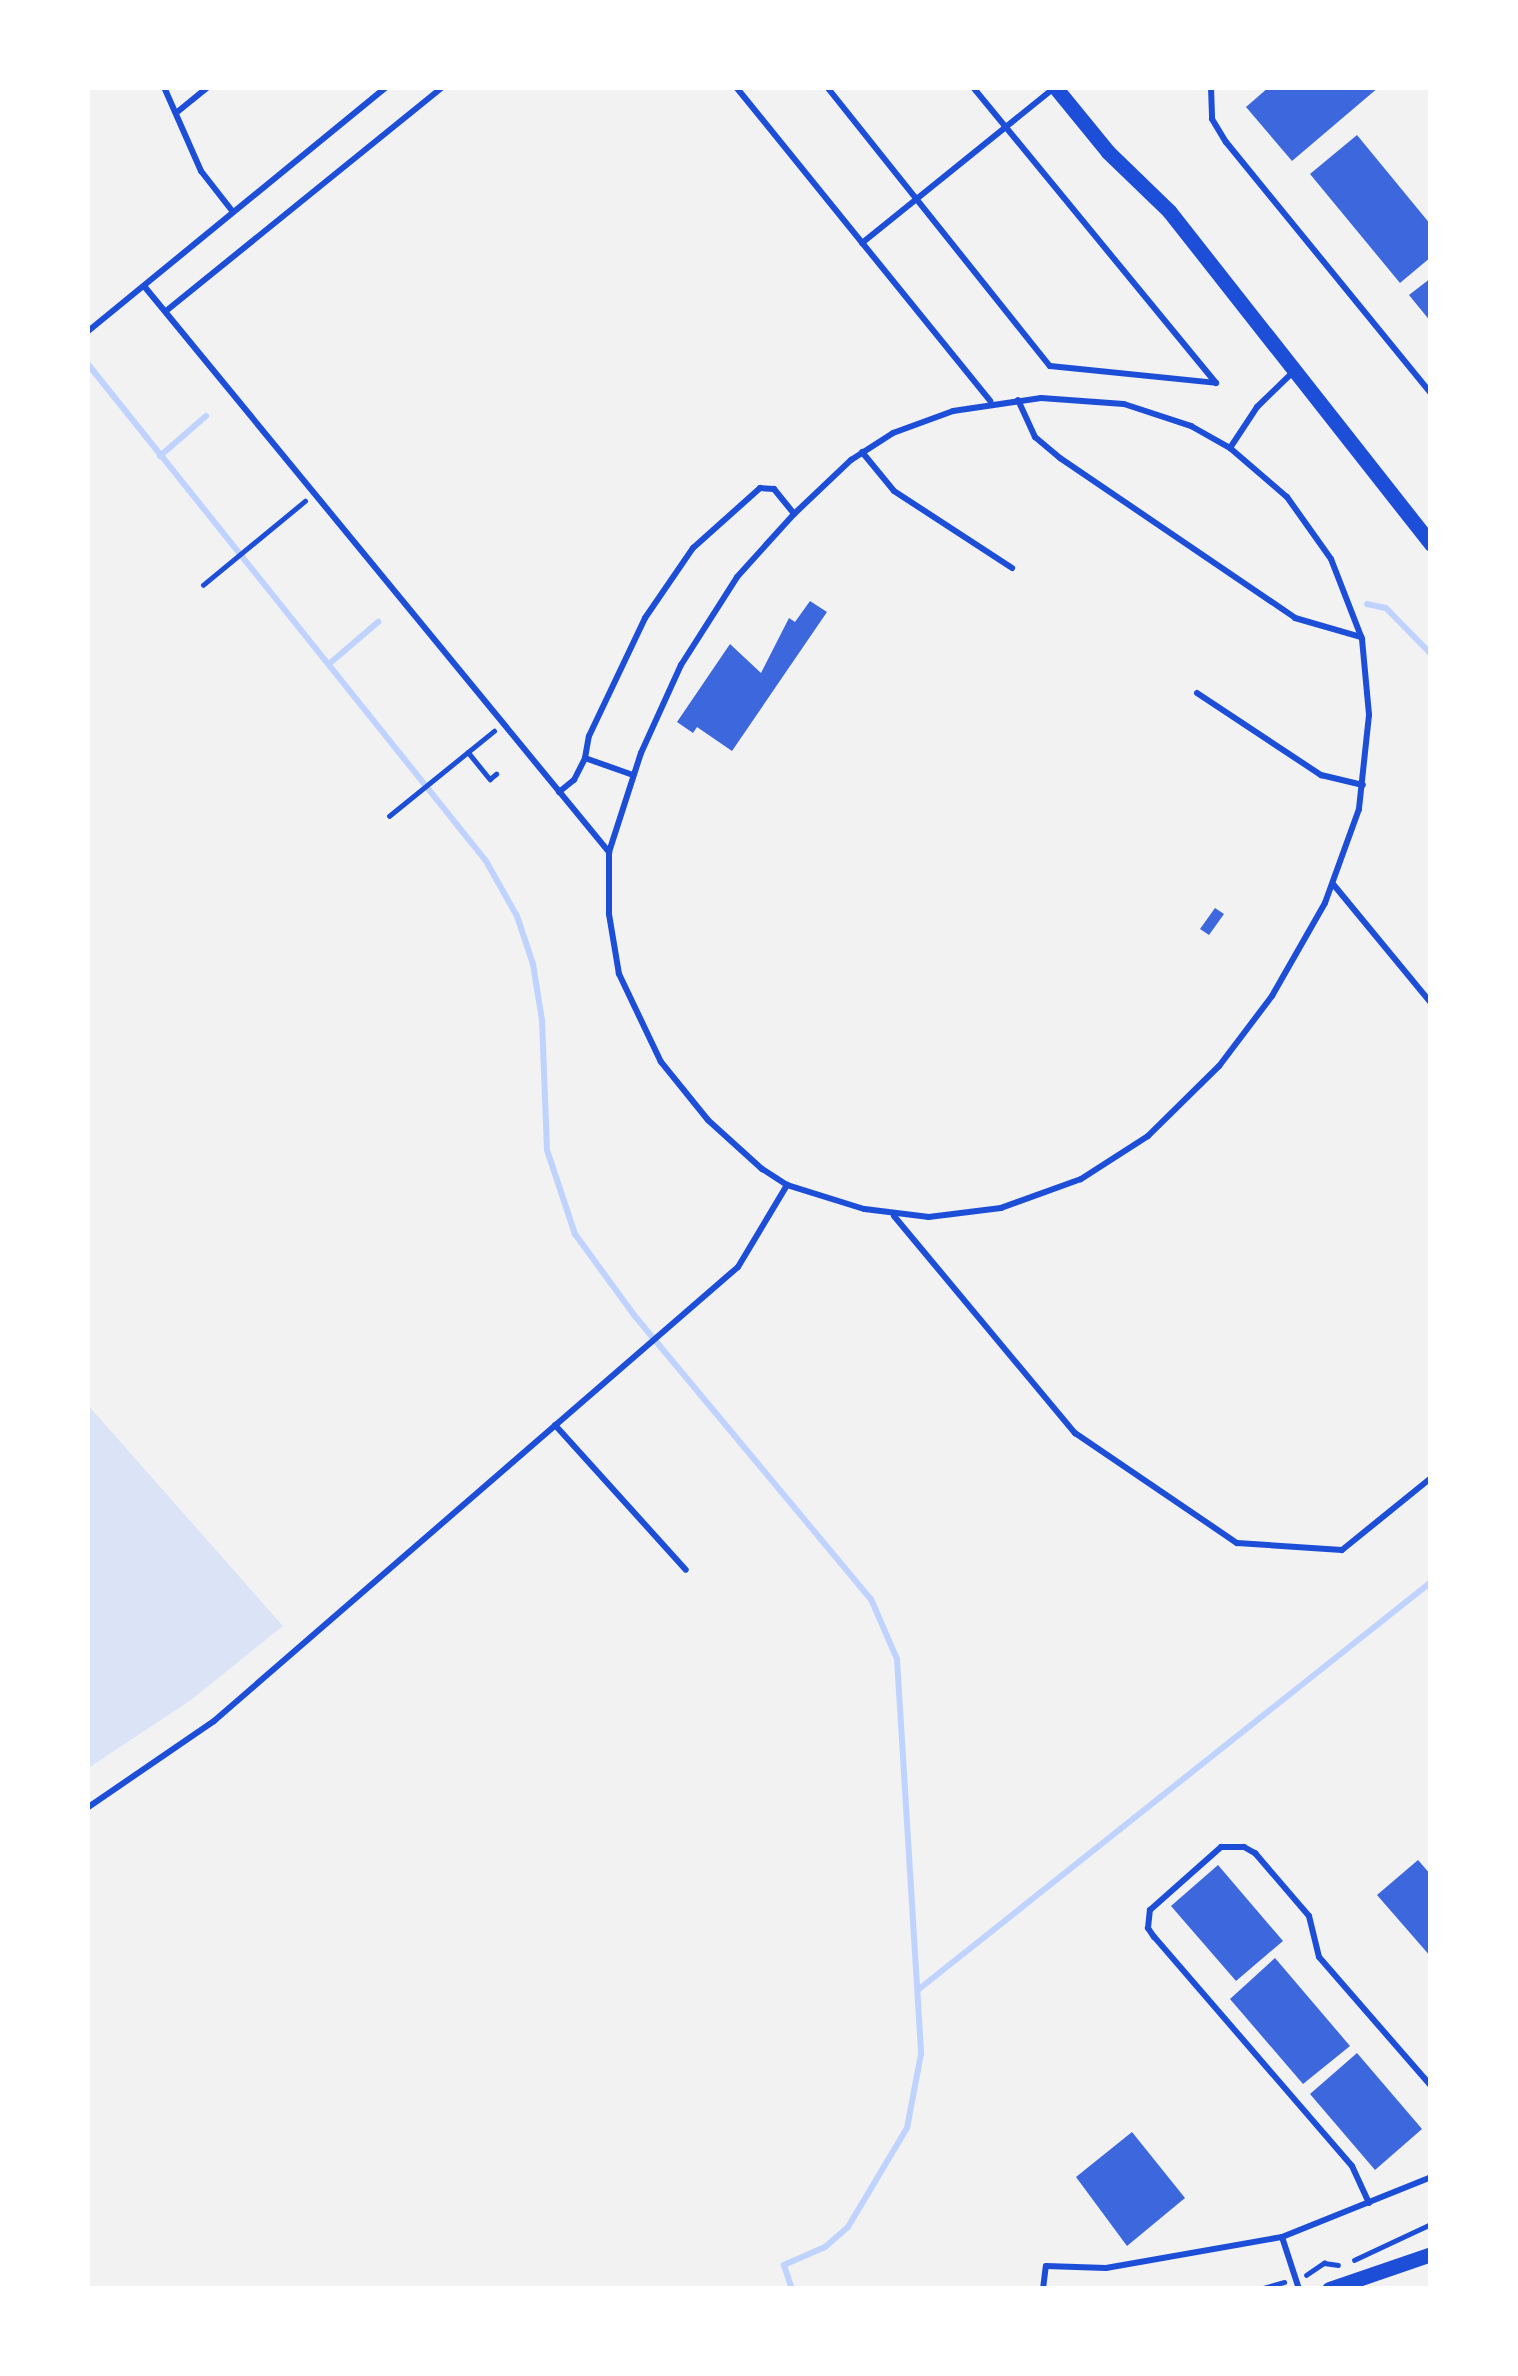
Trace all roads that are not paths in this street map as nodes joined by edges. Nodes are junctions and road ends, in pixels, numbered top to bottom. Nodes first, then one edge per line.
1 (164, 87) edge
2 (208, 87) edge
3 (386, 87) edge
4 (443, 87) edge
5 (736, 87) edge
6 (827, 87) edge
7 (973, 87) edge
8 (1055, 87) edge
9 (1211, 87) edge
10 (176, 113) junction
11 (1006, 128) junction
12 (916, 199) junction
13 (233, 212) junction
14 (862, 243) junction
15 (144, 286) junction
16 (165, 312) junction
17 (88, 332) edge
18 (1295, 371) junction
19 (1431, 393) edge
20 (1018, 400) junction
21 (991, 403) junction
22 (1230, 448) junction
23 (862, 452) junction
24 (794, 514) junction
25 (1431, 544) edge
26 (1012, 568) dead end
27 (1361, 637) junction
28 (1197, 693) dead end
29 (585, 758) junction
30 (633, 775) junction
31 (1363, 784) junction
32 (560, 792) junction
33 (609, 852) junction
34 (1333, 884) junction
35 (1431, 1003) edge
36 (787, 1185) junction
37 (892, 1214) junction
38 (555, 1425) junction
39 (1431, 1478) edge
40 (686, 1570) dead end
41 (87, 1807) edge
42 (1431, 2086) edge
43 (1431, 2176) edge
44 (1370, 2204) junction
45 (1282, 2237) junction
46 (1431, 2254) edge
47 (1043, 2289) edge
48 (1299, 2289) edge
49 (1329, 2289) edge

1 - 10 lane
2 - 10 lane
3 - 13 lane
4 - 16 lane
5 - 14 lane
6 - 12 lane
7 - 11 lane
8 - 11 lane
8 - 18 street
9 - 19 lane
10 - 13 lane
11 - 12 lane
11 - 12 lane
12 - 14 lane
13 - 15 lane
14 - 21 lane
15 - 16 lane
15 - 17 lane
16 - 32 lane
18 - 22 lane
18 - 25 street
20 - 21 lane
20 - 22 lane
20 - 27 lane
21 - 23 lane
22 - 27 lane
23 - 24 lane
23 - 26 lane
24 - 29 lane
24 - 30 lane
27 - 31 lane
28 - 31 lane
29 - 30 lane
29 - 32 lane
30 - 33 lane
31 - 34 lane
32 - 33 lane
33 - 36 lane
34 - 35 lane
34 - 37 lane
36 - 37 lane
36 - 38 lane
37 - 39 lane
38 - 40 lane
38 - 41 lane
42 - 44 lane
43 - 44 lane
44 - 45 lane
45 - 47 lane
45 - 48 lane
46 - 49 street

